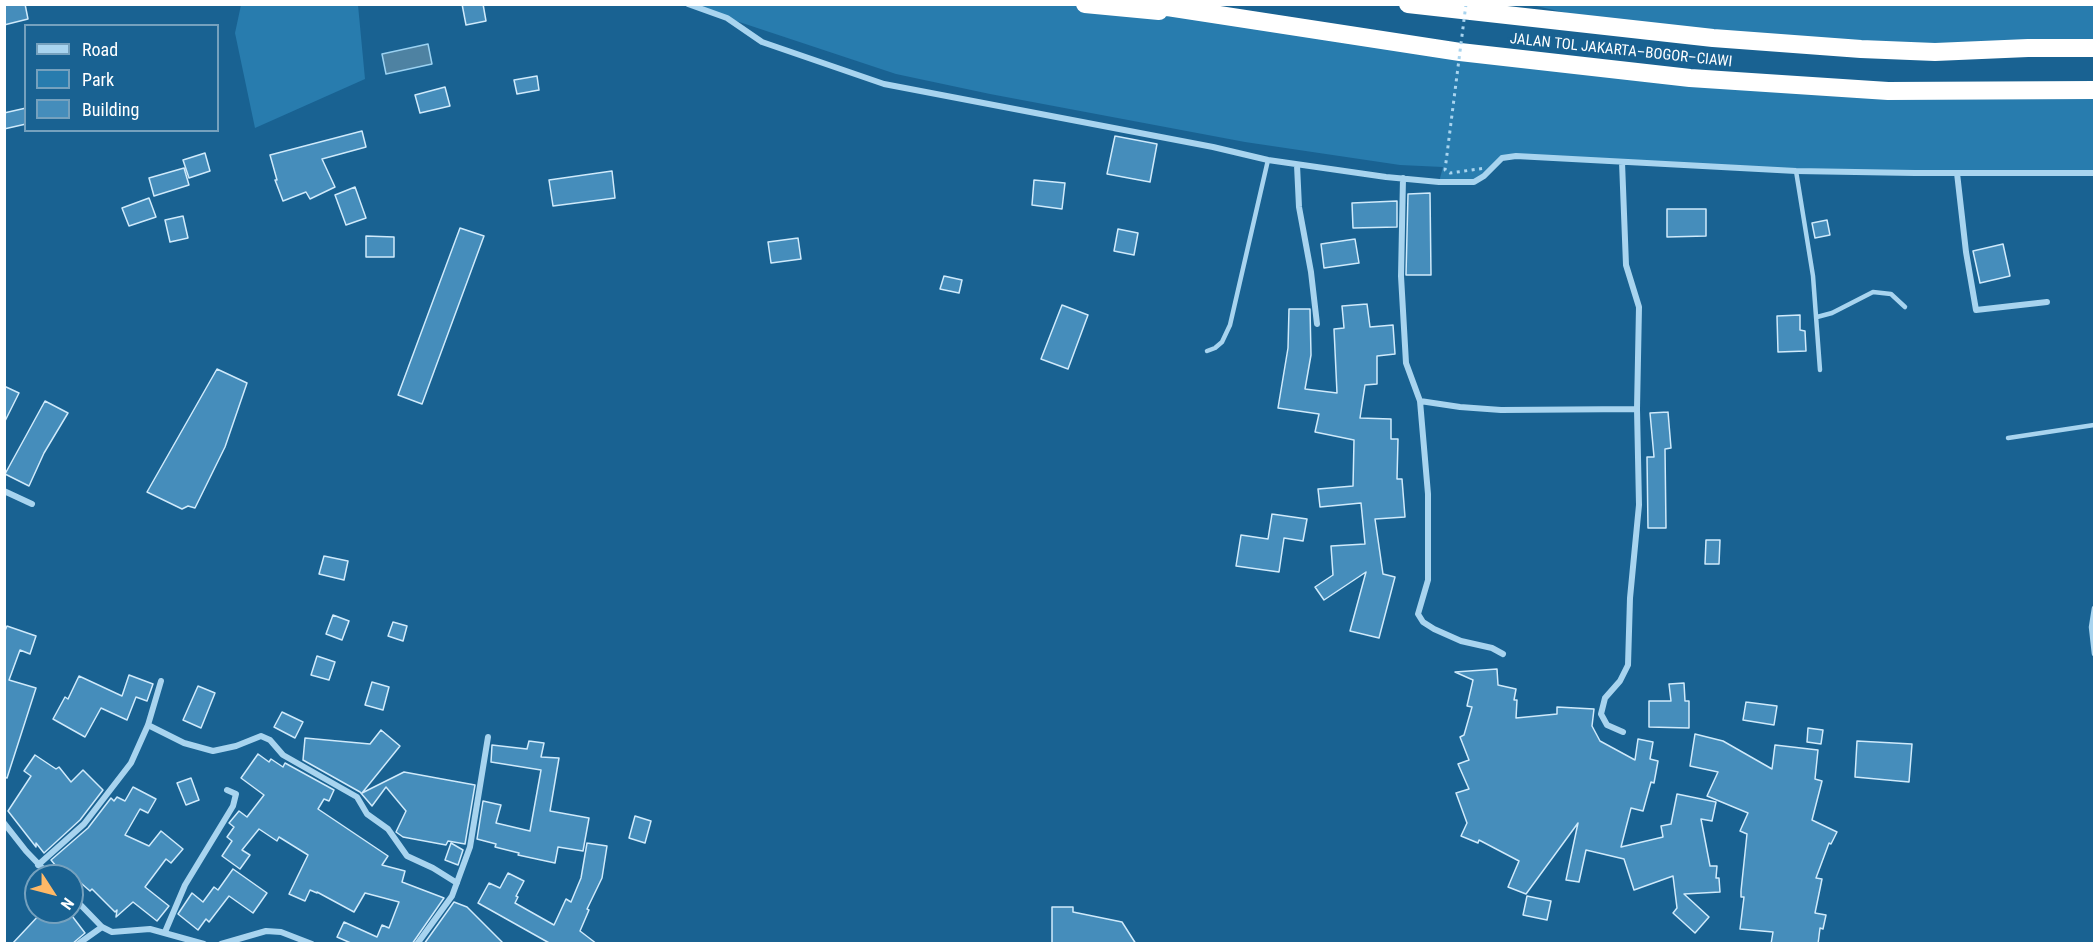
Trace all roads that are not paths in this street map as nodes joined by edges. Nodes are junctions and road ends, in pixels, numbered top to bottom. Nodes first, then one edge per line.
1 (688, 4) edge
2 (1085, 4) edge
3 (1148, 4) edge
4 (1408, 4) edge
5 (1526, 4) edge
6 (1200, 14) junction
7 (1713, 38) junction
8 (2094, 48) edge
9 (2094, 90) edge
10 (1268, 160) junction
11 (1622, 162) junction
12 (1297, 165) junction
13 (1796, 171) junction
14 (1957, 173) junction
15 (2094, 173) edge
16 (1403, 178) junction
17 (2047, 302) dead end
18 (1905, 307) dead end
19 (1817, 316) junction
20 (1317, 324) dead end
21 (1207, 351) dead end
22 (1820, 370) dead end
23 (1420, 401) junction
24 (1637, 409) junction
25 (2094, 425) edge
26 (2008, 438) dead end
27 (4, 491) edge
28 (32, 504) dead end
29 (2094, 608) edge
30 (1503, 654) dead end
31 (2094, 654) edge
32 (161, 681) dead end
33 (148, 725) junction
34 (1623, 732) dead end
35 (488, 737) dead end
36 (227, 790) dead end
37 (4, 823) edge
38 (37, 864) edge
39 (39, 864) edge
40 (457, 883) junction
41 (84, 908) edge
42 (102, 927) junction
43 (165, 932) junction
44 (78, 944) edge
45 (204, 944) edge
46 (221, 944) edge
47 (312, 944) edge
48 (417, 944) edge

1 - 10 street
2 - 6 highway
3 - 6 highway, JALAN TOL JAKARTA–BOGOR–CIAWI
4 - 7 highway, JALAN TOL JAKARTA–BOGOR–CIAWI
5 - 7 highway
6 - 9 highway, JALAN TOL JAKARTA–BOGOR–CIAWI
7 - 8 highway, JALAN TOL JAKARTA–BOGOR–CIAWI
10 - 12 street
10 - 21 lane
11 - 13 street
11 - 16 street
11 - 24 street
12 - 16 street
12 - 20 street
13 - 14 street
13 - 19 lane
14 - 15 street
14 - 17 street
16 - 23 street
18 - 19 lane
19 - 22 lane
23 - 24 street
23 - 30 street
24 - 34 street
25 - 26 lane
27 - 28 street
29 - 31 lane
32 - 33 street
33 - 39 street
33 - 40 street
35 - 40 street
36 - 43 street
37 - 38 street
40 - 48 street
41 - 42 street
42 - 43 street
42 - 44 street
43 - 45 street
46 - 47 street

